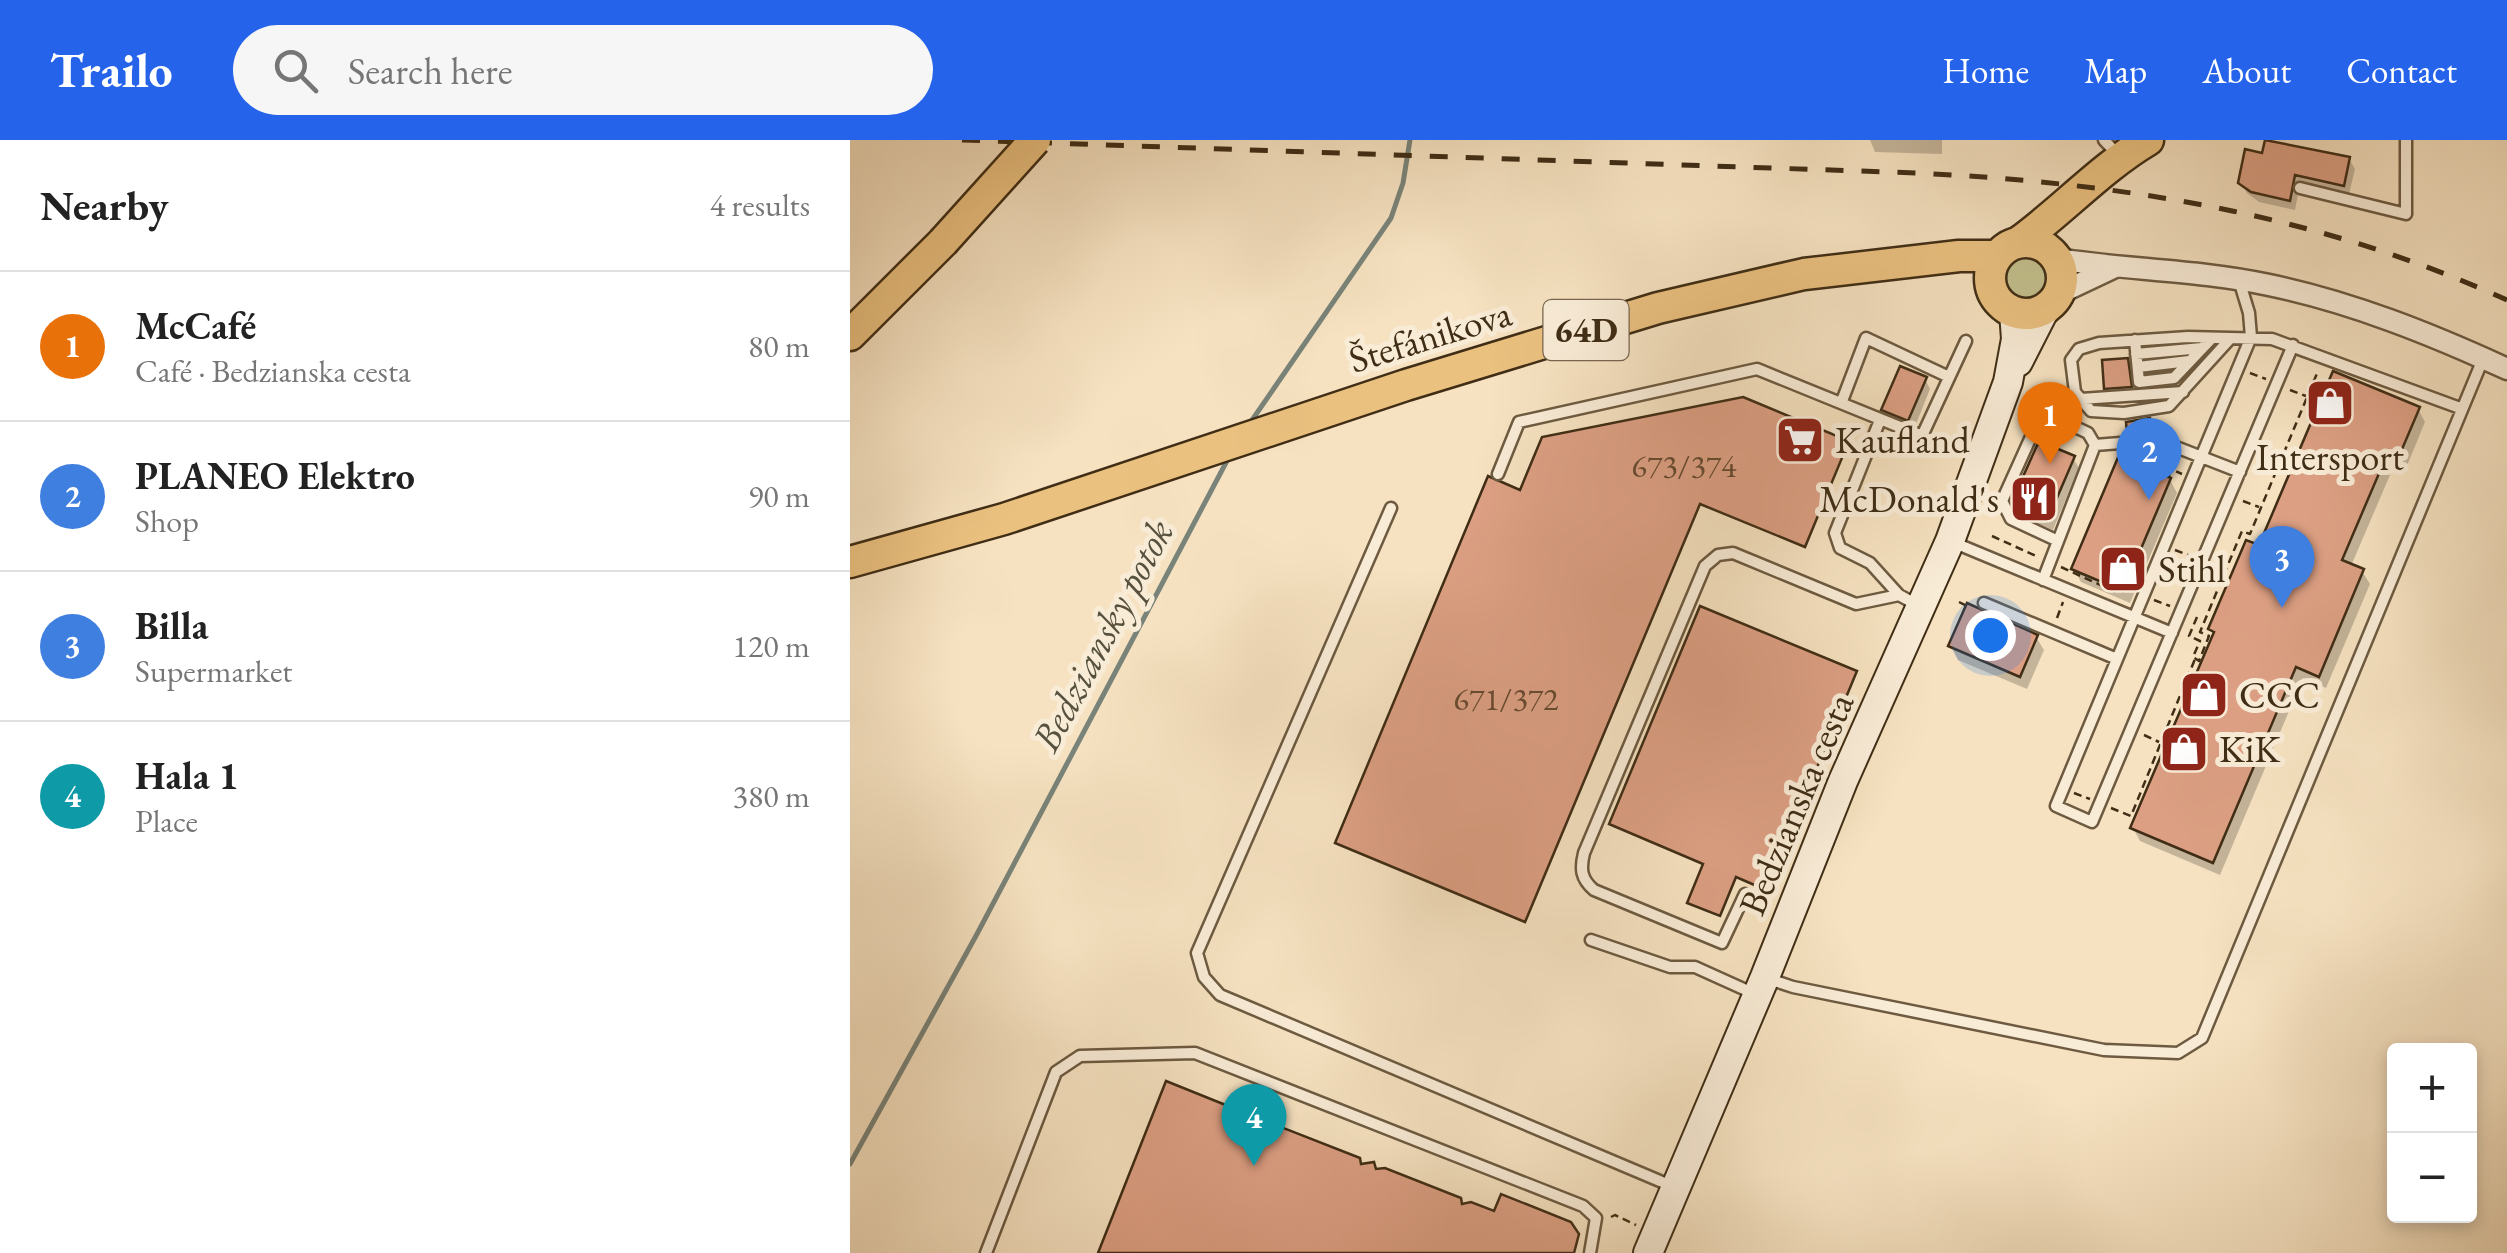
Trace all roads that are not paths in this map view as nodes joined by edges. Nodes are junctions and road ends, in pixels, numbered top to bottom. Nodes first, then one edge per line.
1 (1036, 140) edge
2 (2148, 140) edge
3 (2406, 140) edge
4 (2112, 149) edge
5 (2300, 188) dead end
6 (2022, 258) junction
7 (2113, 268) junction
8 (2240, 280) junction
9 (2052, 301) junction
10 (2014, 312) junction
11 (850, 334) edge
12 (2251, 337) junction
13 (2135, 340) junction
14 (2228, 340) junction
15 (1966, 341) dead end
16 (2207, 343) junction
17 (2294, 345) junction
18 (2136, 354) junction
19 (2483, 358) junction
20 (2507, 369) edge
21 (1949, 377) junction
22 (2008, 382) junction
23 (1842, 401) junction
24 (2460, 408) junction
25 (1880, 420) junction
26 (2096, 445) junction
27 (2202, 456) junction
28 (2240, 472) junction
29 (1498, 474) dead end
30 (1391, 508) dead end
31 (1950, 541) junction
32 (2058, 541) junction
33 (850, 562) edge
34 (2042, 580) junction
35 (1910, 601) junction
36 (1984, 604) dead end
37 (2134, 618) junction
38 (2172, 633) junction
39 (2117, 658) junction
40 (1745, 894) dead end
41 (1590, 940) dead end
42 (1762, 986) junction
43 (1674, 1187) junction
44 (1646, 1241) edge
45 (986, 1253) edge
46 (1590, 1253) edge

1 - 11 main road, bridge
2 - 4 main road
3 - 5 lane
4 - 6 main road
6 - 7 street
6 - 9 main road
6 - 10 main road
6 - 33 main road, Štefánikova / 64D
7 - 8 street
7 - 9 street
8 - 12 lane
8 - 19 street
9 - 10 main road
9 - 22 street, Bedzianska cesta
10 - 22 street, Bedzianska cesta
12 - 14 lane
12 - 17 lane
12 - 27 lane
13 - 14 lane
13 - 16 lane
13 - 18 lane
14 - 16 lane
15 - 21 lane
16 - 18 lane
16 - 18 lane
17 - 24 lane
17 - 28 lane
19 - 20 street
19 - 24 lane
21 - 23 lane
21 - 25 lane
22 - 31 street, Bedzianska cesta
23 - 25 lane
23 - 29 lane
24 - 42 lane
25 - 35 lane
26 - 27 lane
26 - 32 lane
26 - 32 lane
27 - 28 lane
27 - 37 lane
28 - 38 lane
30 - 43 lane
31 - 34 lane
31 - 35 street, Bedzianska cesta
32 - 34 lane
34 - 37 lane
35 - 40 lane
35 - 42 street, Bedzianska cesta
36 - 39 lane
37 - 38 lane
37 - 39 lane
38 - 39 lane
41 - 42 lane
42 - 43 street, Bedzianska cesta
43 - 44 street, Bedzianska cesta
45 - 46 lane

